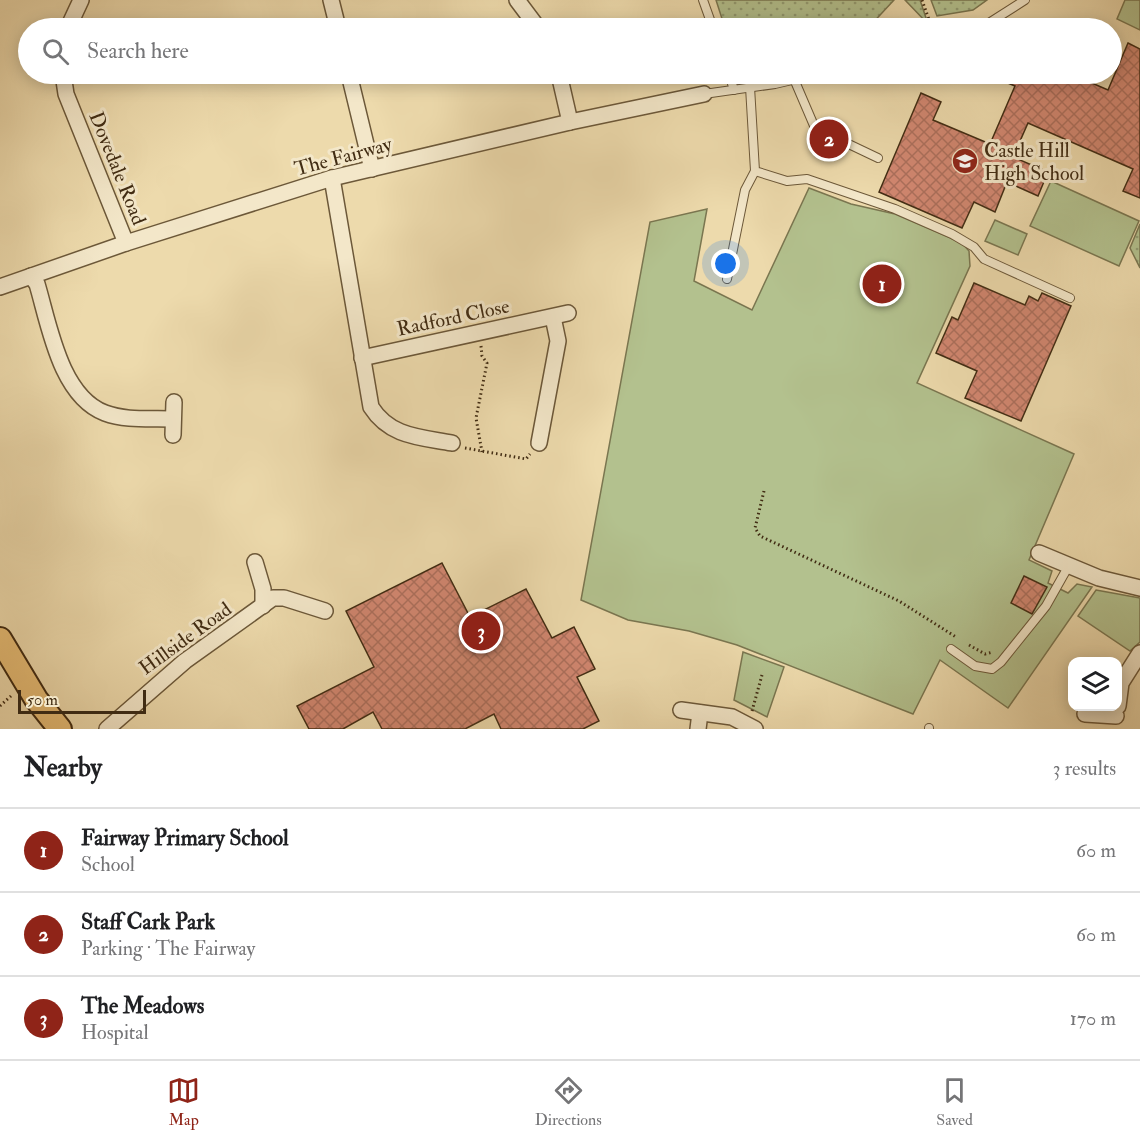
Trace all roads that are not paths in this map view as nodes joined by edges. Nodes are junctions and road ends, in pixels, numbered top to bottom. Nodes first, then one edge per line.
1 (81, 0) edge
2 (331, 0) edge
3 (518, 0) edge
4 (703, 0) edge
5 (1025, 0) edge
6 (73, 18) edge
7 (336, 18) edge
8 (531, 18) edge
9 (709, 18) edge
10 (997, 18) edge
11 (64, 84) edge
12 (351, 84) edge
13 (561, 84) edge
14 (732, 84) edge
15 (766, 84) edge
16 (796, 84) edge
17 (750, 87) junction
18 (734, 90) junction
19 (704, 94) joint
20 (570, 122) junction
21 (879, 158) dead end
22 (372, 169) junction
23 (755, 171) junction
24 (332, 178) junction
25 (126, 243) junction
26 (31, 276) junction
27 (727, 279) dead end
28 (0, 287) edge
29 (1070, 298) dead end
30 (362, 358) junction
31 (174, 402) dead end
32 (452, 443) road end
33 (539, 443) road end
34 (1039, 553) dead end
35 (255, 562) dead end
36 (1068, 567) junction
37 (1140, 588) edge
38 (263, 606) junction
39 (325, 611) dead end
40 (0, 639) edge
41 (951, 649) dead end
42 (1140, 653) edge
43 (681, 710) dead end
44 (700, 713) junction
45 (1085, 714) dead end
46 (1117, 715) edge
47 (750, 726) edge
48 (60, 729) edge
49 (107, 729) edge
50 (698, 729) edge

1 - 6 street
2 - 7 street
3 - 8 street
4 - 9 lane
5 - 10 lane
11 - 25 street, Dovedale Road
12 - 22 street
13 - 20 street
14 - 18 lane
15 - 17 lane
16 - 21 lane
17 - 18 lane
17 - 23 lane
18 - 19 lane
19 - 20 street, The Fairway
20 - 22 street, The Fairway
22 - 24 street, The Fairway
23 - 27 lane
23 - 29 lane
24 - 25 street, The Fairway
24 - 30 street
25 - 26 street, The Fairway
26 - 28 street, The Fairway
26 - 31 street
30 - 32 street
30 - 33 street, Radford Close
34 - 36 street
35 - 38 street, Hillside Road
36 - 37 street
36 - 41 lane
38 - 39 street, Hillside Road
38 - 49 street, Hillside Road
40 - 48 main road
42 - 46 street
43 - 44 street
44 - 47 street
44 - 50 street
45 - 46 street

